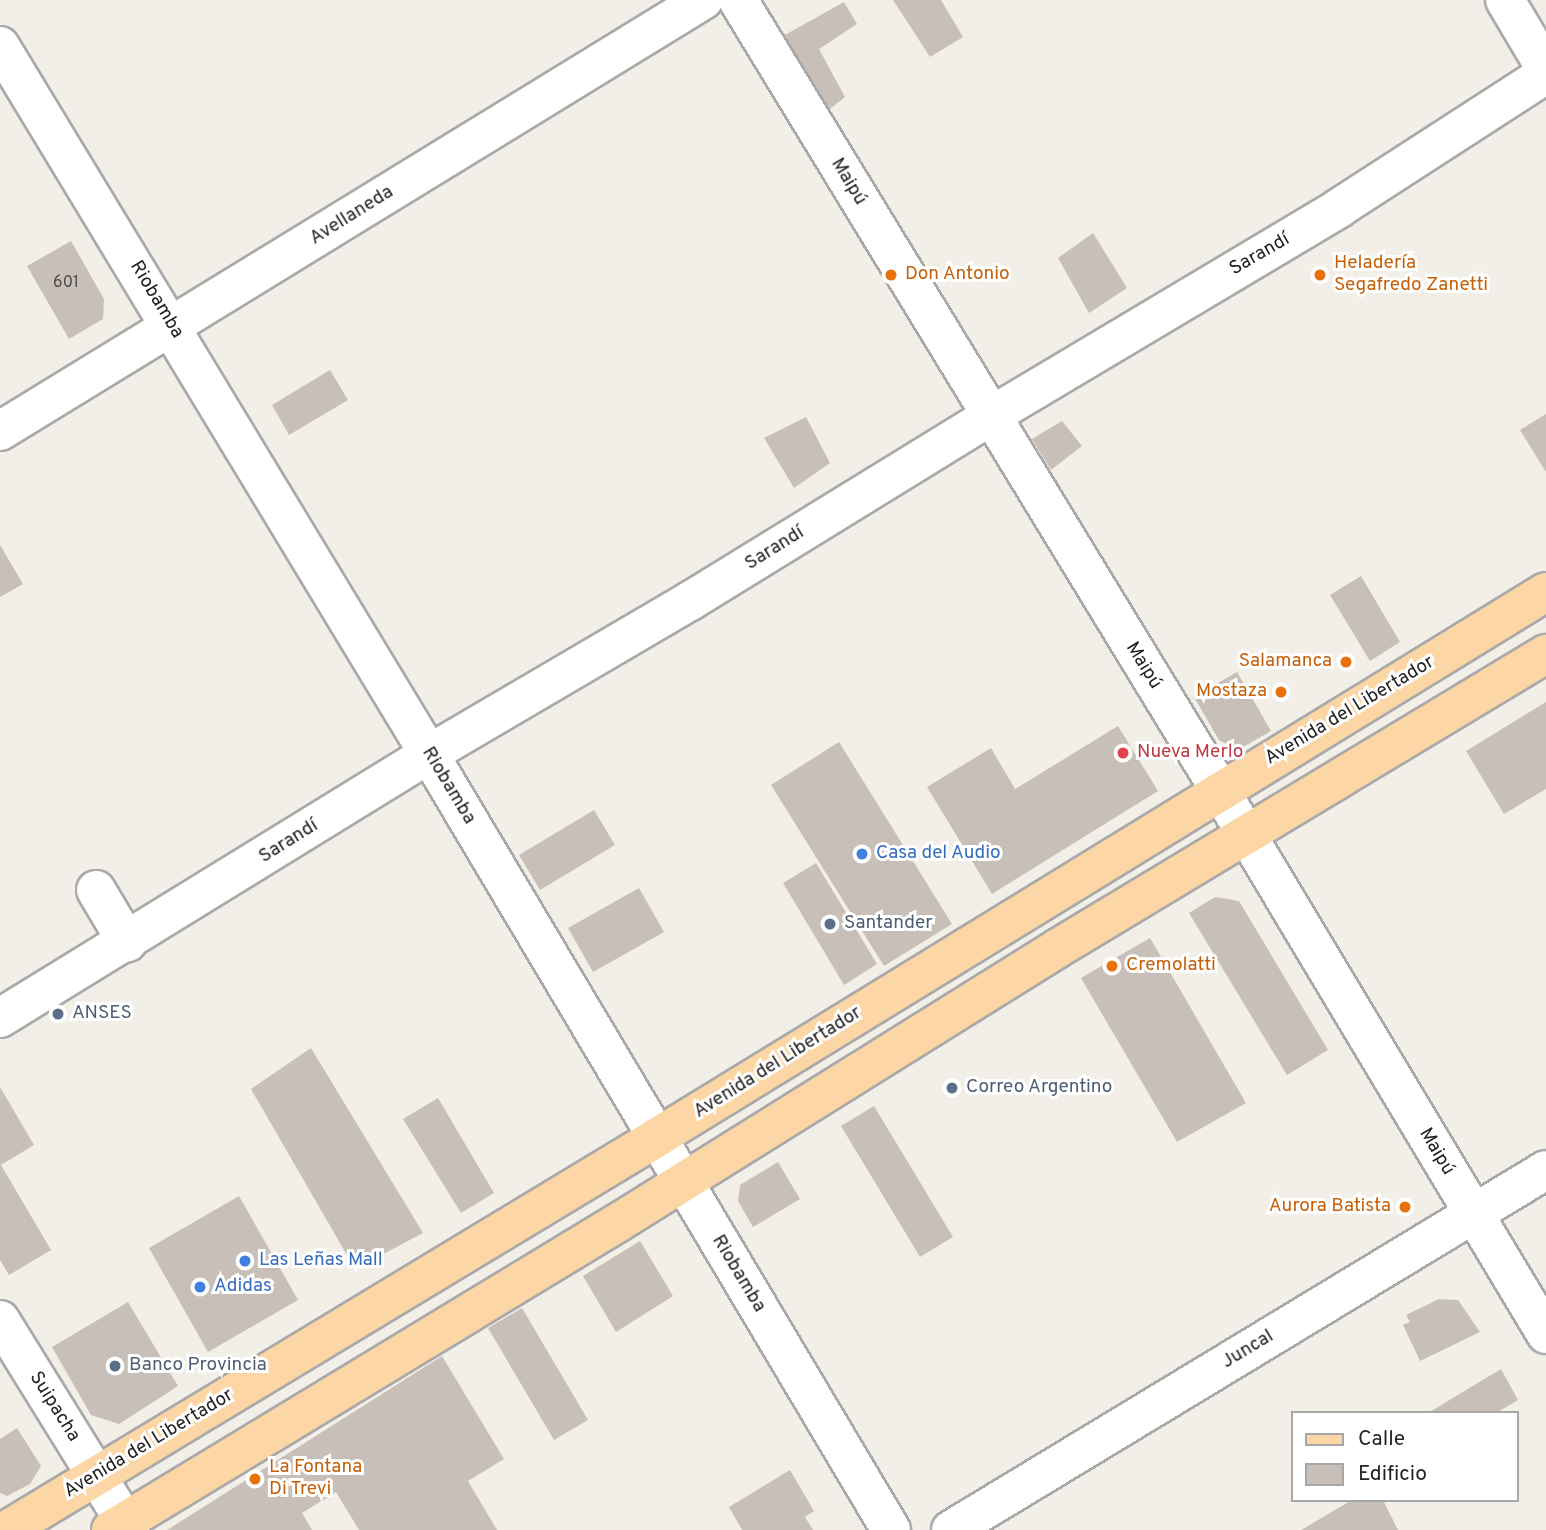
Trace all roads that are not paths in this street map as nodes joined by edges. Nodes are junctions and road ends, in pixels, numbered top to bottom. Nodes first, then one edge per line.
1 (703, 0) edge
2 (738, 0) edge
3 (1505, 0) edge
4 (0, 46) edge
5 (1546, 71) edge
6 (172, 327) junction
7 (989, 416) junction
8 (0, 430) edge
9 (1546, 592) edge
10 (1546, 654) edge
11 (429, 754) junction
12 (1221, 792) junction
13 (1247, 836) junction
14 (107, 883) dead end
15 (138, 935) junction
16 (0, 1018) edge
17 (656, 1138) junction
18 (1546, 1170) edge
19 (682, 1181) junction
20 (1473, 1214) junction
21 (0, 1320) edge
22 (1546, 1334) edge
23 (96, 1476) junction
24 (122, 1527) edge
25 (7, 1530) edge
26 (891, 1530) edge
27 (951, 1530) edge

1 - 6 street, Avellaneda
2 - 7 street, Maipú
3 - 5 street
4 - 6 street, Riobamba
5 - 7 street, Sarandí
6 - 8 street, Avellaneda
6 - 11 street, Riobamba
7 - 11 street, Sarandí
7 - 12 street, Maipú
9 - 12 main road, Avenida del Libertador
10 - 13 main road
11 - 15 street, Sarandí
11 - 17 street, Riobamba
12 - 13 street, Maipú
12 - 17 main road, Avenida del Libertador
13 - 19 main road
13 - 20 street, Maipú
14 - 15 street
15 - 16 street, Sarandí
17 - 19 street, Riobamba
17 - 23 main road, Avenida del Libertador
18 - 20 street, Juncal
19 - 24 main road
19 - 26 street, Riobamba
20 - 22 street, Maipú
20 - 27 street, Juncal
21 - 23 street, Suipacha
23 - 24 street, Suipacha
23 - 25 main road, Avenida del Libertador

